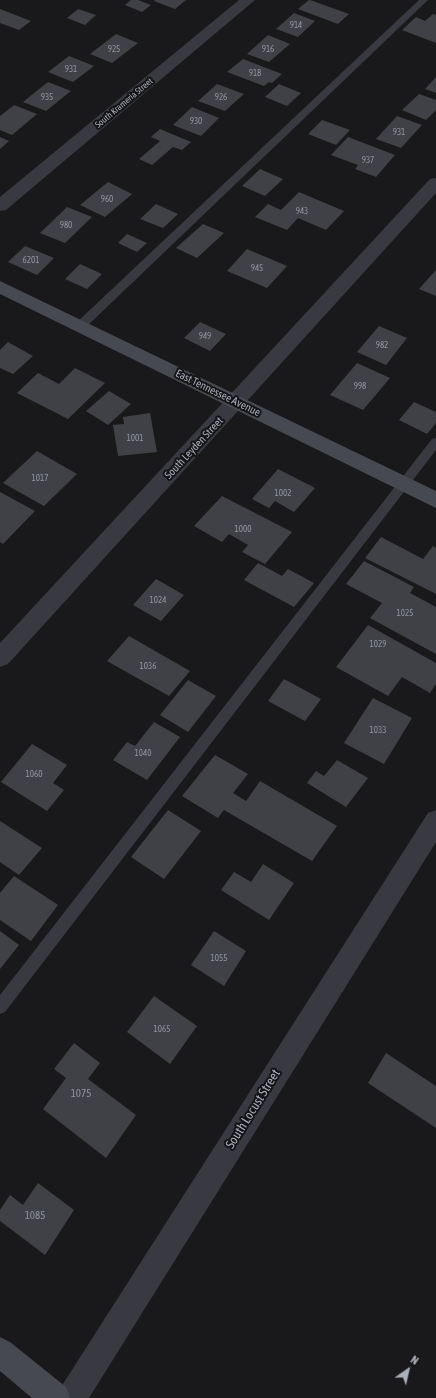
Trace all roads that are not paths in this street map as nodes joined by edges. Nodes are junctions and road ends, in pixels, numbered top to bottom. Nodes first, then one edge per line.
1 (248, 0) edge
2 (424, 0) edge
3 (436, 183) edge
4 (0, 206) edge
5 (0, 287) edge
6 (80, 326) junction
7 (236, 402) junction
8 (436, 442) edge
9 (403, 484) junction
10 (436, 500) edge
11 (0, 658) edge
12 (436, 821) edge
13 (0, 1007) edge
14 (0, 1352) edge
15 (55, 1398) edge
16 (72, 1398) edge

1 - 4 street, South Krameria Street
2 - 6 lane
3 - 7 street, South Leyden Street
5 - 6 street, East Tennessee Avenue
6 - 7 street, East Tennessee Avenue
7 - 9 street, East Tennessee Avenue
7 - 11 street, South Leyden Street
8 - 9 lane
9 - 10 street, East Tennessee Avenue
9 - 13 lane
12 - 16 street, South Locust Street
14 - 15 street

